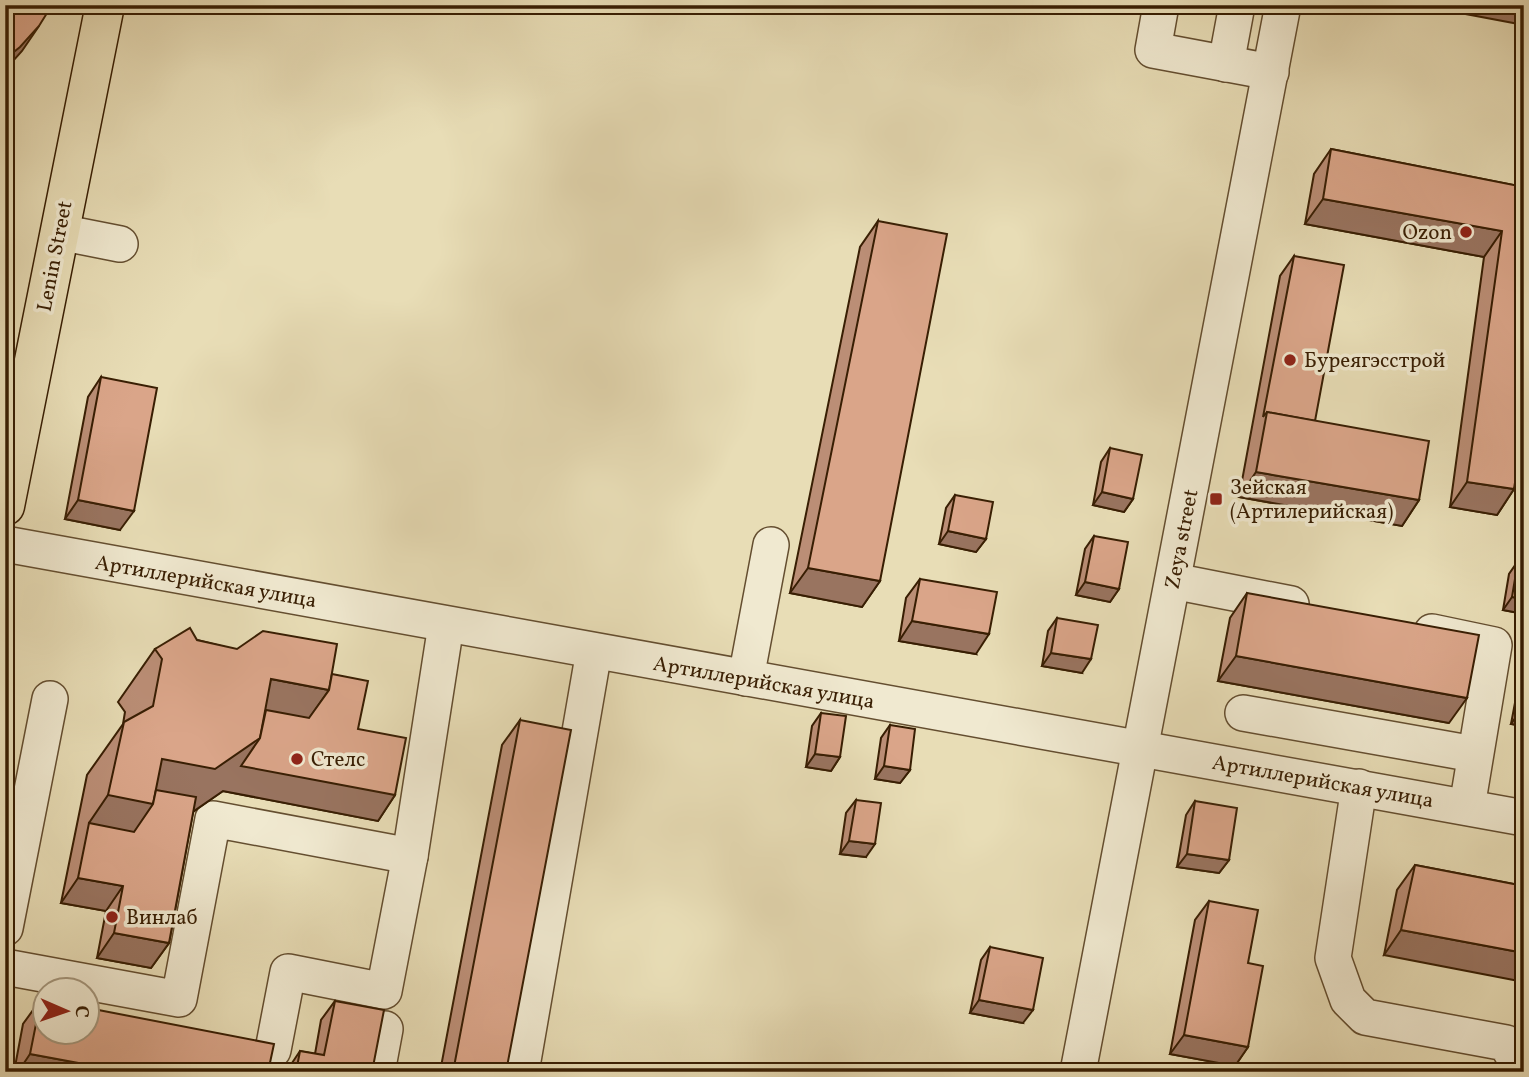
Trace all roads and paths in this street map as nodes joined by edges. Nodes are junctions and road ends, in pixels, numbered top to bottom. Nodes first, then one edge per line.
1 (105, 5) edge
2 (1161, 5) edge
3 (1237, 5) edge
4 (1283, 5) edge
5 (1226, 64) junction
6 (1270, 72) junction
7 (59, 232) junction
8 (120, 244) dead end
9 (5, 506) edge
10 (5, 544) edge
11 (771, 545) dead end
12 (1173, 581) junction
13 (1320, 610) edge
14 (446, 625) junction
15 (1400, 626) edge
16 (594, 651) junction
17 (746, 678) junction
18 (50, 699) dead end
19 (1243, 713) dead end
20 (1140, 749) junction
21 (1474, 754) junction
22 (1359, 786) junction
23 (1466, 807) junction
24 (1524, 818) edge
25 (410, 856) junction
26 (5, 928) edge
27 (5, 967) edge
28 (385, 1029) edge
29 (273, 1050) edge
30 (377, 1072) edge
31 (521, 1072) edge
32 (1078, 1072) edge
33 (1520, 1072) edge

1 - 7 main road, Lenin Street
2 - 5 street
3 - 5 street
4 - 6 street, Zeya street
5 - 6 street
6 - 12 street, Zeya street
7 - 8 street
7 - 9 main road, Lenin Street
10 - 14 street, Артиллерийская улица
11 - 17 street
12 - 13 street
12 - 20 street, Zeya street
14 - 16 street, Артиллерийская улица
14 - 25 street
15 - 21 street
16 - 17 street, Артиллерийская улица
16 - 31 street
17 - 20 street, Артиллерийская улица
18 - 26 street
19 - 21 street
20 - 22 street, Артиллерийская улица
20 - 32 street, Zeya street
21 - 23 street
22 - 23 street, Артиллерийская улица
22 - 33 street
23 - 24 street, Артиллерийская улица
25 - 27 street
25 - 29 street
28 - 30 street

